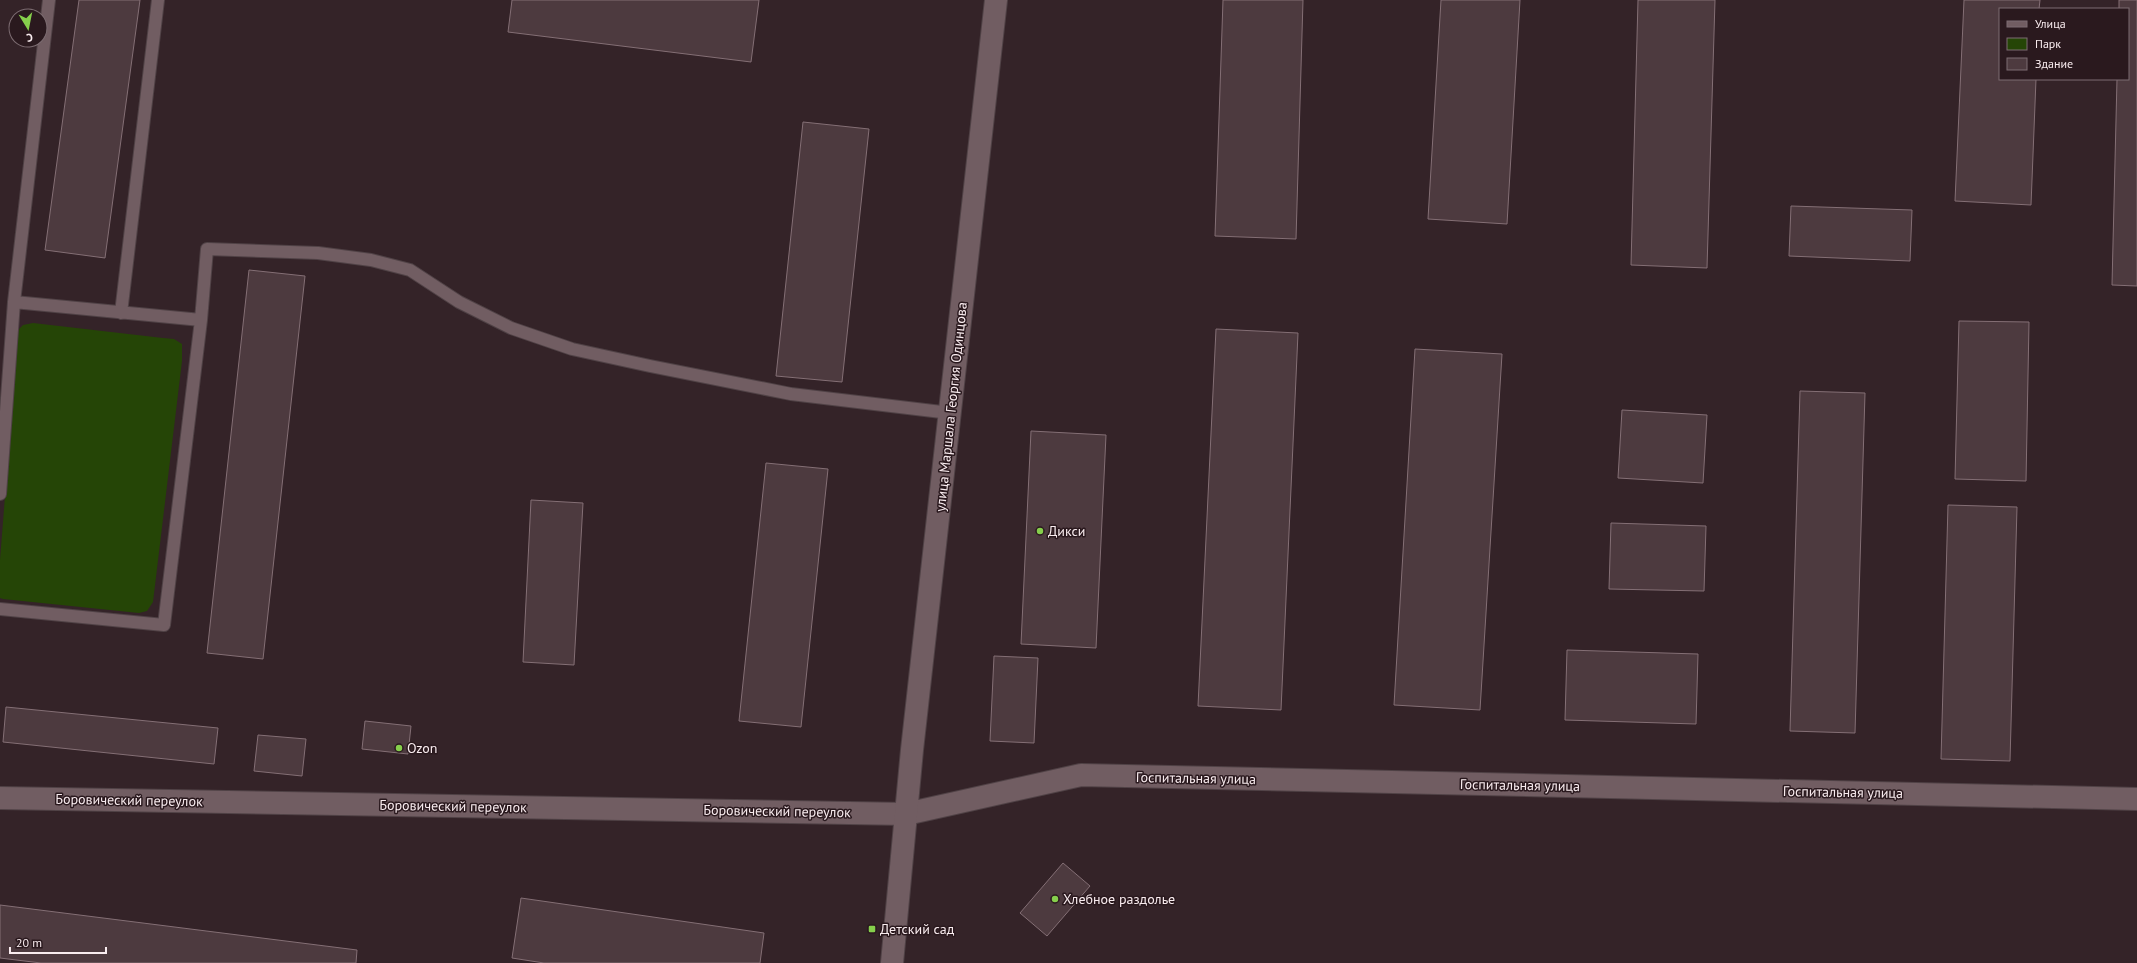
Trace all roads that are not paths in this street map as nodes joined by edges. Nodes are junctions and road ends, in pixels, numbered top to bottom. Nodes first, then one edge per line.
1 (49, 0) edge
2 (158, 0) edge
3 (996, 0) edge
4 (14, 302) junction
5 (121, 313) junction
6 (200, 320) junction
7 (950, 413) junction
8 (0, 494) edge
9 (0, 609) edge
10 (0, 798) edge
11 (2137, 799) edge
12 (906, 814) junction
13 (892, 963) edge

1 - 4 lane
2 - 5 lane
3 - 7 street, улица Маршала Георгия Одинцова
4 - 5 lane
4 - 8 lane
5 - 6 lane
6 - 7 lane
6 - 9 lane
7 - 12 street, улица Маршала Георгия Одинцова
10 - 12 street, Боровический переулок
11 - 12 street, Госпитальная улица
12 - 13 street, улица Маршала Георгия Одинцова

